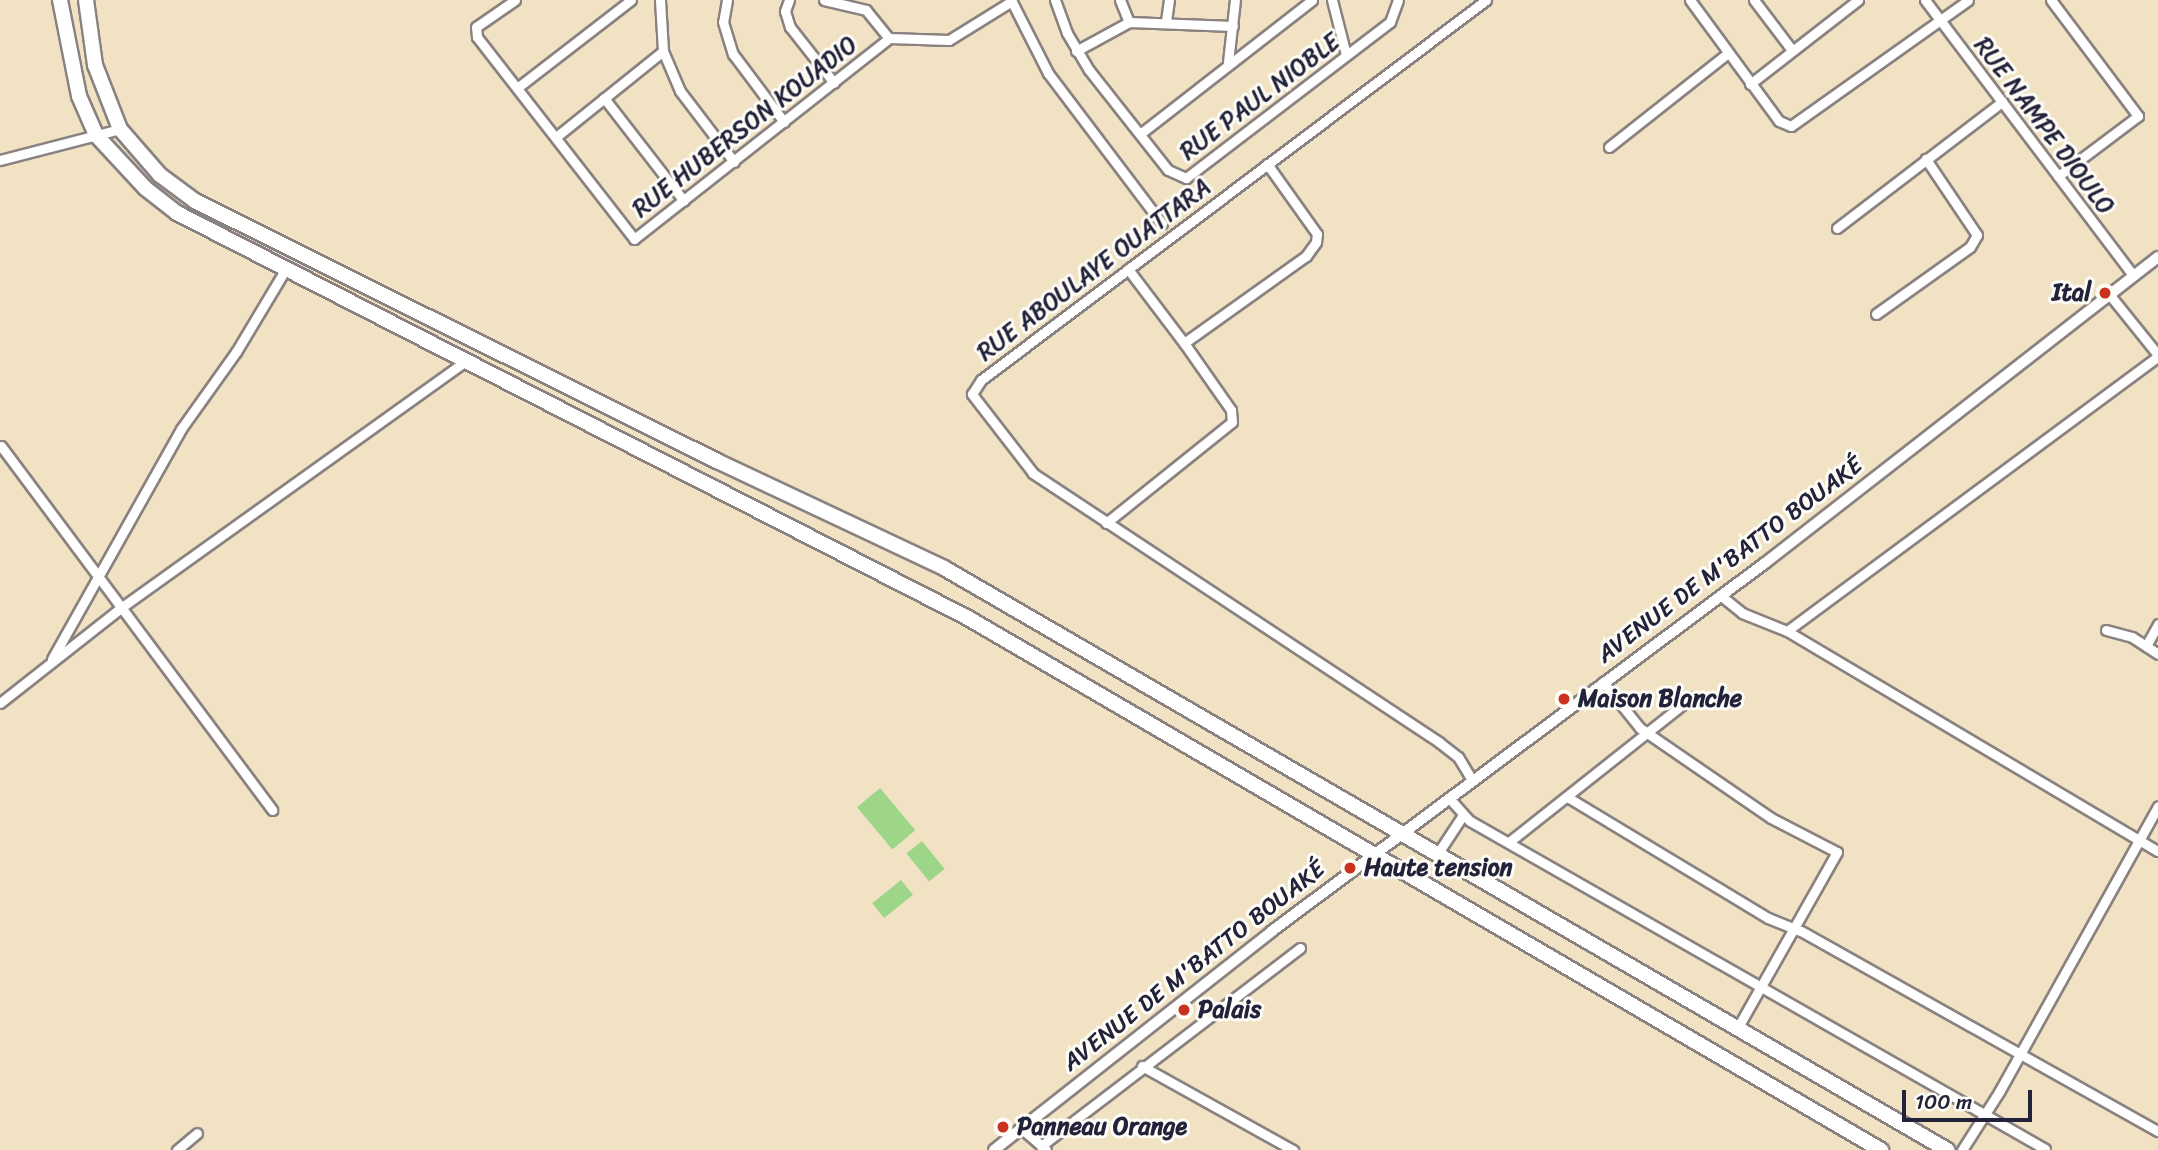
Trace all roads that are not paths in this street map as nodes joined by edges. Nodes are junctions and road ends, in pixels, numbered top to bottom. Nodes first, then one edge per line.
1 (60, 0) edge
2 (86, 0) edge
3 (515, 0) edge
4 (631, 0) edge
5 (660, 0) edge
6 (727, 0) edge
7 (789, 0) edge
8 (824, 0) edge
9 (872, 0) edge
10 (1055, 0) edge
11 (1119, 0) edge
12 (1169, 0) edge
13 (1235, 0) edge
14 (1312, 0) edge
15 (1332, 0) edge
16 (1398, 0) edge
17 (1486, 0) edge
18 (1690, 0) edge
19 (1770, 0) edge
20 (1858, 0) edge
21 (1925, 0) edge
22 (1968, 0) edge
23 (2051, 0) edge
24 (1011, 1) edge
25 (1757, 4) edge
26 (866, 10) junction
27 (1940, 20) junction
28 (1167, 21) junction
29 (1129, 22) junction
30 (1233, 26) junction
31 (889, 38) junction
32 (1792, 50) junction
33 (663, 51) junction
34 (1076, 51) junction
35 (1728, 53) junction
36 (1346, 55) junction
37 (1228, 62) junction
38 (834, 83) junction
39 (1750, 83) junction
40 (517, 88) junction
41 (604, 98) junction
42 (2001, 102) junction
43 (783, 122) junction
44 (120, 129) junction
45 (1140, 134) junction
46 (96, 135) junction
47 (556, 137) junction
48 (1609, 147) dead end
49 (1926, 159) junction
50 (0, 160) edge
51 (734, 162) junction
52 (1267, 164) junction
53 (2058, 176) junction
54 (684, 201) junction
55 (1162, 224) dead end
56 (1837, 228) dead end
57 (2158, 257) edge
58 (285, 270) junction
59 (1128, 270) junction
60 (2133, 275) junction
61 (2109, 295) junction
62 (1876, 314) dead end
63 (1185, 343) junction
64 (2158, 355) edge
65 (464, 362) junction
66 (1, 446) edge
67 (1106, 523) junction
68 (98, 573) junction
69 (1720, 595) junction
70 (122, 607) junction
71 (2158, 624) edge
72 (2106, 630) dead end
73 (1787, 631) junction
74 (2146, 646) junction
75 (2158, 654) edge
76 (50, 663) junction
77 (1603, 682) junction
78 (1692, 697) dead end
79 (0, 703) edge
80 (1648, 733) junction
81 (1472, 780) junction
82 (1449, 798) junction
83 (1569, 798) junction
84 (2158, 806) edge
85 (272, 810) dead end
86 (1463, 816) junction
87 (1399, 835) junction
88 (2139, 841) junction
89 (1509, 842) junction
90 (2158, 851) edge
91 (1372, 855) junction
92 (1436, 856) junction
93 (1794, 928) junction
94 (1300, 948) dead end
95 (1761, 990) junction
96 (1737, 1029) junction
97 (2020, 1050) junction
98 (1142, 1066) junction
99 (1984, 1113) junction
100 (1021, 1128) junction
101 (2158, 1131) edge
102 (197, 1133) dead end
103 (1043, 1148) edge
104 (2045, 1149) edge
105 (177, 1150) edge
106 (994, 1150) edge
107 (1293, 1150) edge
108 (1881, 1150) edge
109 (1947, 1150) edge
110 (1962, 1150) edge

1 - 46 highway
2 - 44 highway
3 - 40 street, RUE HUBERSON KOUADIO
4 - 40 street
5 - 33 street
6 - 43 street
7 - 38 street
8 - 26 street
9 - 26 street
10 - 34 street
11 - 29 street
12 - 28 street
13 - 30 street
14 - 37 street
15 - 36 street
16 - 36 street, RUE PAUL NIOBLE
17 - 52 street, RUE ABOULAYE OUATTARA
18 - 35 street
19 - 25 street
20 - 32 street
21 - 27 street, RUE NAMPE DIOULO
22 - 27 street
23 - 53 street
24 - 31 street, RUE HUBERSON KOUADIO
24 - 55 street
25 - 32 street
26 - 31 street
27 - 39 street
27 - 42 street, RUE NAMPE DIOULO
28 - 29 street
28 - 30 street
29 - 34 street
30 - 37 street
31 - 38 street, RUE HUBERSON KOUADIO
32 - 39 street
33 - 41 street
33 - 51 street
34 - 45 street
35 - 39 street
35 - 48 street
36 - 45 street, RUE PAUL NIOBLE
37 - 45 street
38 - 43 street, RUE HUBERSON KOUADIO
40 - 47 street, RUE HUBERSON KOUADIO
41 - 47 street
41 - 54 street
42 - 49 street
42 - 53 street, RUE NAMPE DIOULO
43 - 51 street, RUE HUBERSON KOUADIO
44 - 46 street
44 - 87 highway
46 - 50 street
46 - 58 highway
47 - 54 street, RUE HUBERSON KOUADIO
49 - 56 street
49 - 62 street
51 - 54 street, RUE HUBERSON KOUADIO
52 - 59 street, RUE ABOULAYE OUATTARA
52 - 63 street
53 - 60 street, RUE NAMPE DIOULO
57 - 60 street, AVENUE DE M'BATTO BOUAKÉ
58 - 65 highway
58 - 68 street
59 - 63 street
59 - 67 street, RUE ABOULAYE OUATTARA
60 - 61 street, AVENUE DE M'BATTO BOUAKÉ
61 - 64 street
61 - 69 street, AVENUE DE M'BATTO BOUAKÉ
63 - 67 street
64 - 73 street
65 - 70 street
65 - 91 highway
66 - 68 street
67 - 81 street, RUE ABOULAYE OUATTARA
68 - 70 street
68 - 76 street
69 - 73 street
69 - 77 street, AVENUE DE M'BATTO BOUAKÉ
70 - 76 street
70 - 85 street
71 - 74 street
72 - 74 street
73 - 88 street
74 - 75 street
76 - 79 street
77 - 80 street
77 - 81 street, AVENUE DE M'BATTO BOUAKÉ
78 - 80 street
80 - 83 street
80 - 93 street
81 - 82 street, AVENUE DE M'BATTO BOUAKÉ
82 - 86 street
82 - 87 street, AVENUE DE M'BATTO BOUAKÉ
83 - 89 street
83 - 93 street
84 - 88 street
86 - 89 street
86 - 92 street
87 - 91 street, AVENUE DE M'BATTO BOUAKÉ
87 - 92 highway
88 - 90 street
88 - 97 street
89 - 95 street
91 - 100 street, AVENUE DE M'BATTO BOUAKÉ
91 - 108 highway
92 - 96 highway
93 - 95 street
93 - 97 street
94 - 98 street
95 - 96 street
95 - 99 street
96 - 109 highway
97 - 99 street
97 - 101 street
98 - 103 street
98 - 107 street
99 - 104 street
99 - 110 street
100 - 103 street
100 - 106 street, AVENUE DE M'BATTO BOUAKÉ
102 - 105 street

